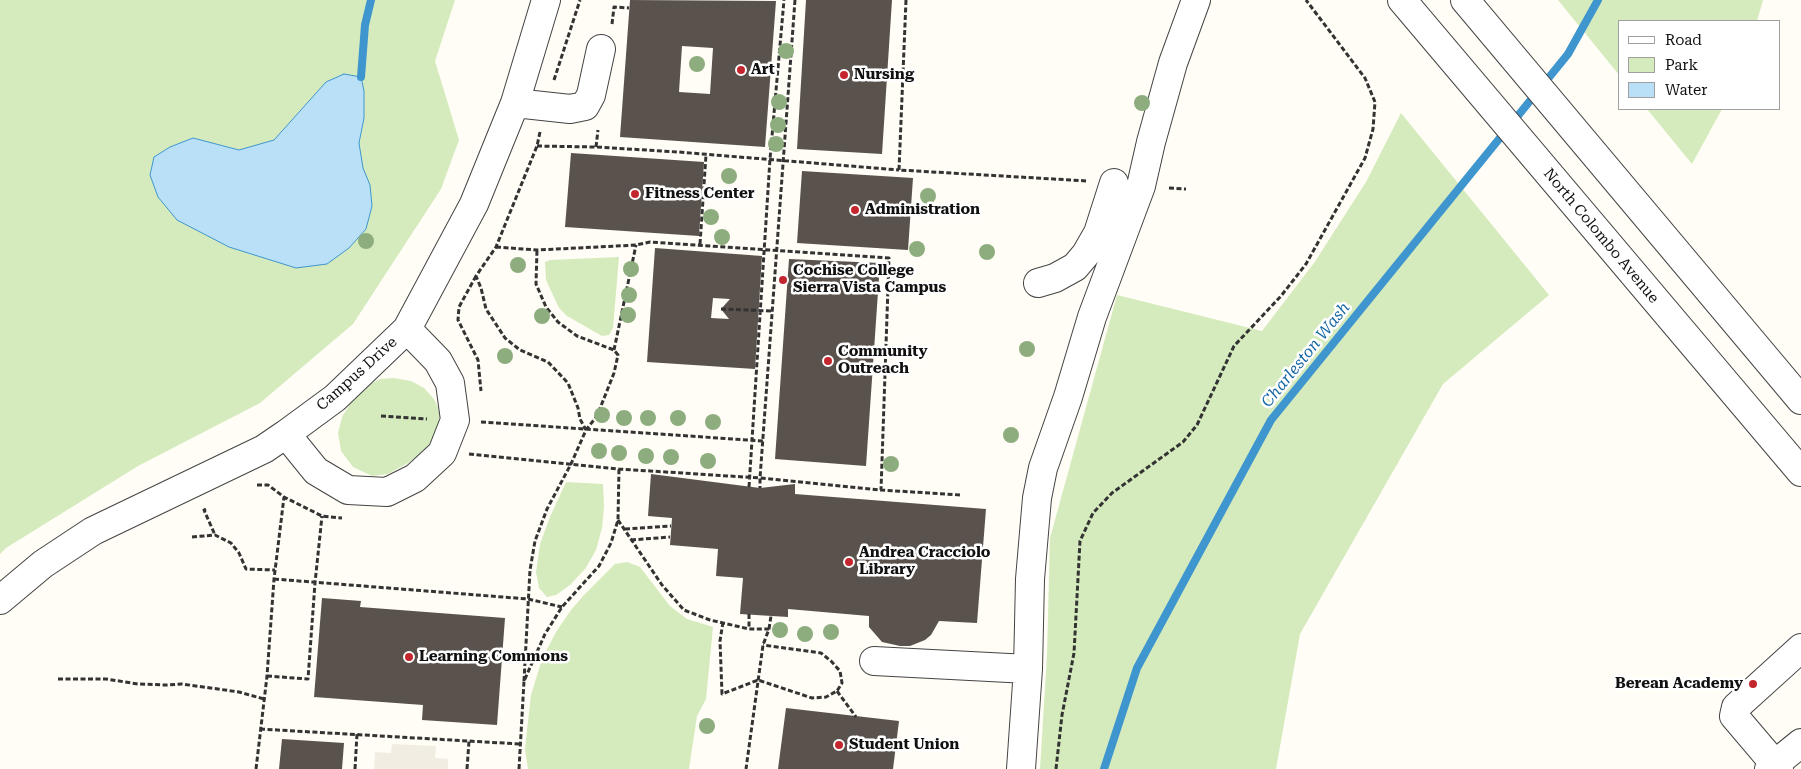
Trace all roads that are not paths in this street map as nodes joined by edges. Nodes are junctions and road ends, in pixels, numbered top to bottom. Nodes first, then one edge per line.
1 (546, 0) edge
2 (1196, 0) edge
3 (1402, 0) edge
4 (1466, 0) edge
5 (601, 49) dead end
6 (514, 103) junction
7 (1114, 183) road end
8 (1038, 283) dead end
9 (407, 329) junction
10 (1801, 400) edge
11 (286, 434) junction
12 (1801, 472) edge
13 (0, 600) edge
14 (1801, 648) edge
15 (874, 662) dead end
16 (1028, 670) junction
17 (1801, 743) edge
18 (1774, 767) edge
19 (1020, 769) edge

1 - 6 street, Campus Drive
2 - 16 street
3 - 12 street, North Colombo Avenue
4 - 10 street
5 - 6 street
6 - 9 street, Campus Drive
7 - 8 street
9 - 11 street, Campus Drive
9 - 11 street
11 - 13 street, Campus Drive
14 - 18 street
15 - 16 street
16 - 19 street
17 - 18 street

